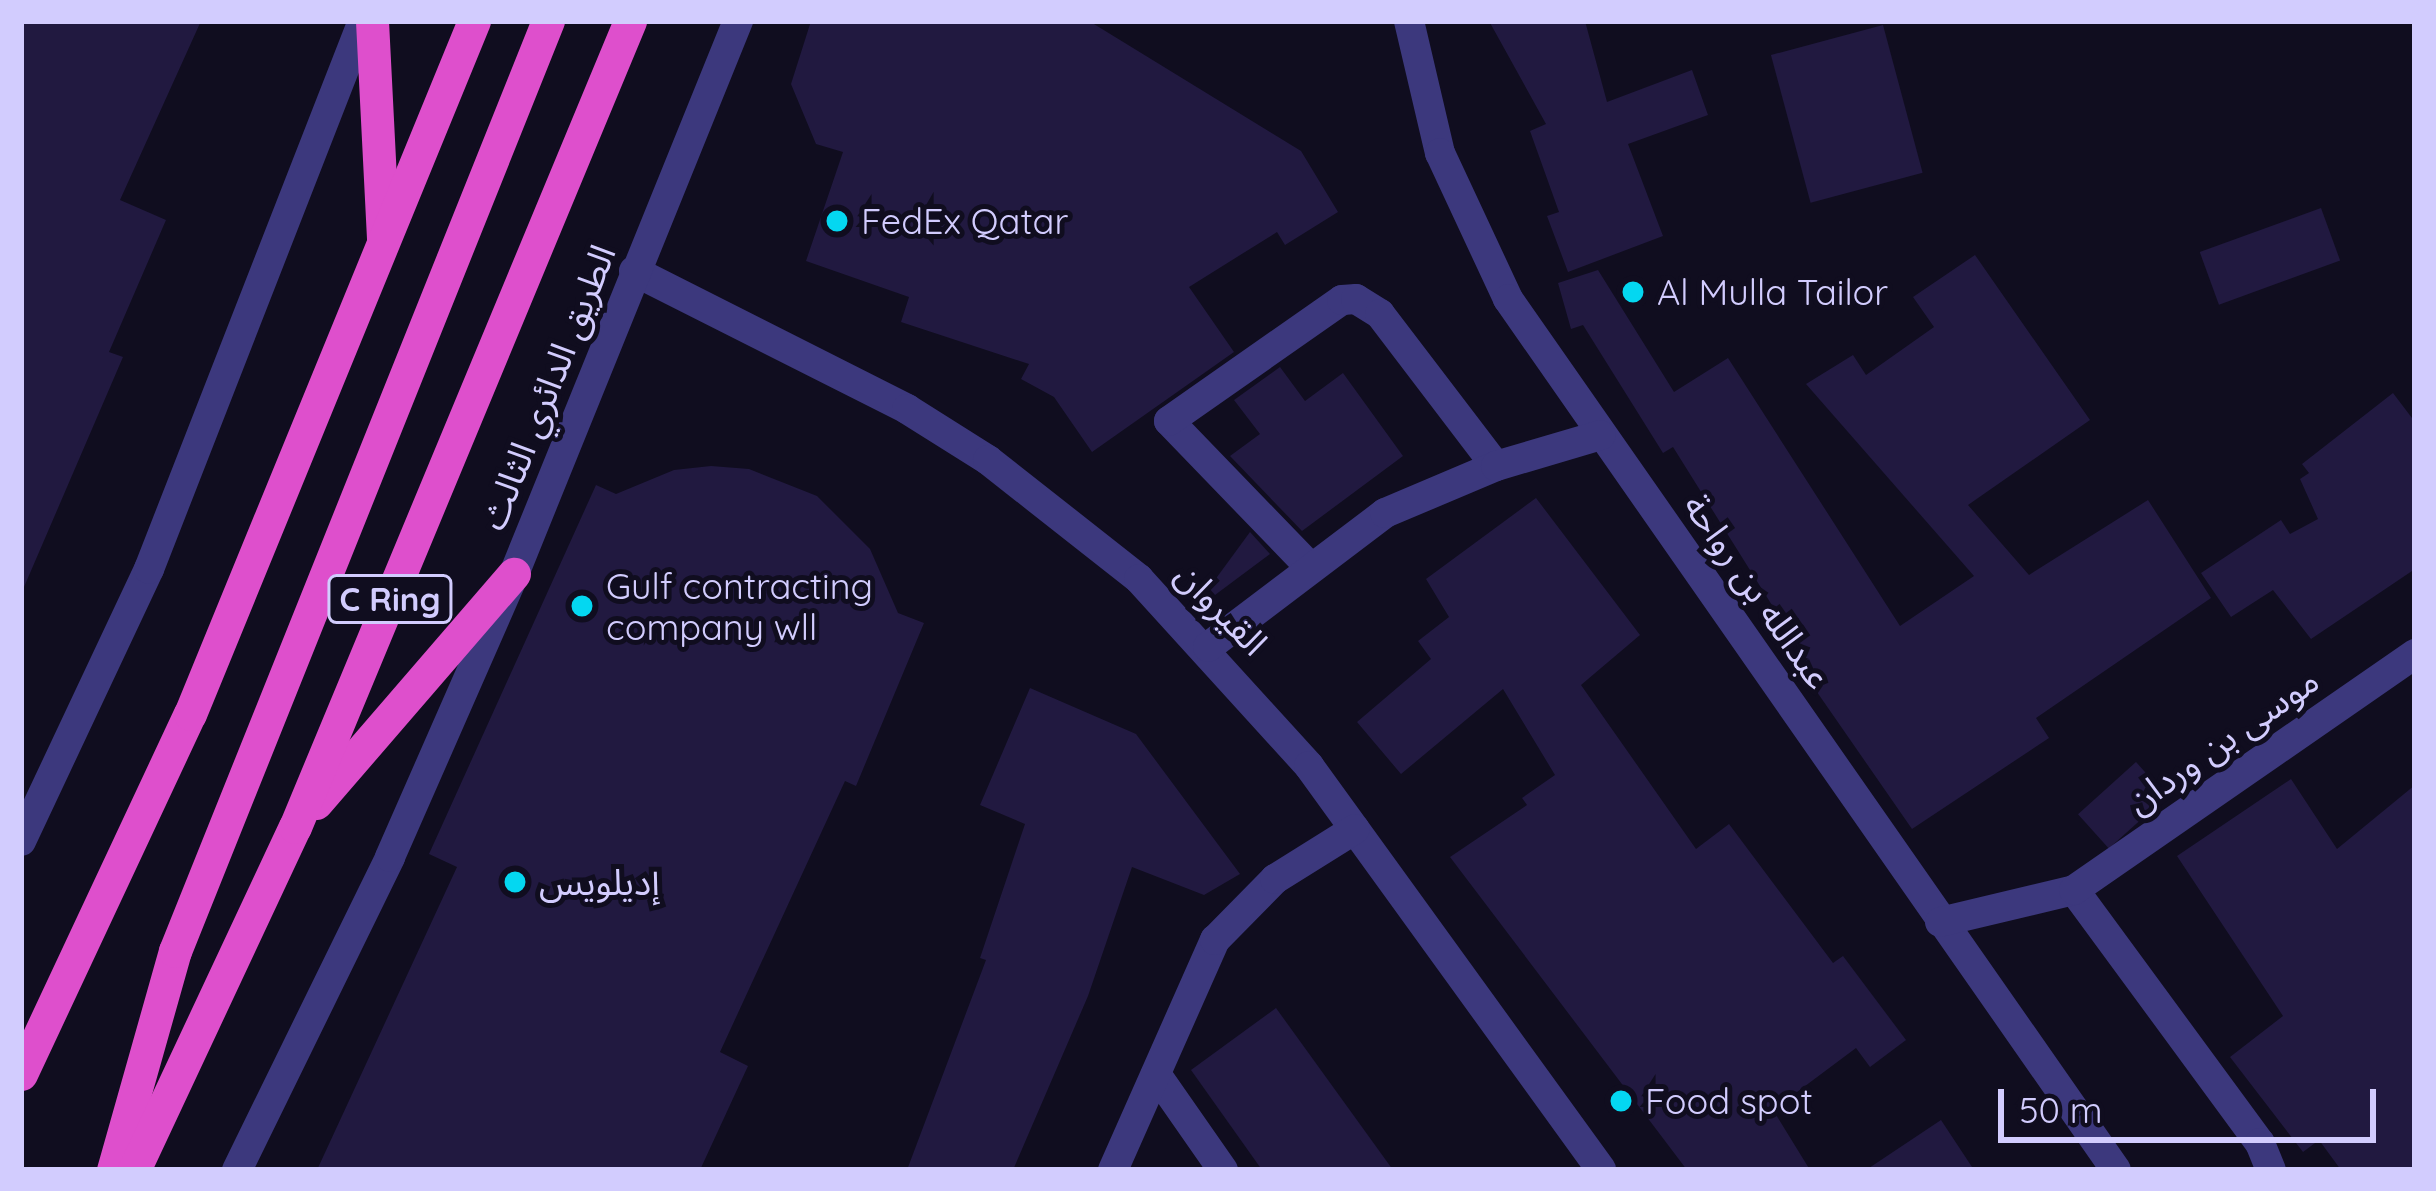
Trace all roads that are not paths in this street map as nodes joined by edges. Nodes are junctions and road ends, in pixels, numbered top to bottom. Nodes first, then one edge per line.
1 (363, 21) edge
2 (372, 21) edge
3 (474, 21) edge
4 (548, 21) edge
5 (630, 21) edge
6 (737, 21) edge
7 (1409, 21) edge
8 (384, 254) junction
9 (634, 271) junction
10 (1601, 435) junction
11 (1496, 466) junction
12 (1308, 565) junction
13 (514, 574) junction
14 (1208, 647) junction
15 (2415, 654) edge
16 (295, 827) junction
17 (1355, 829) junction
18 (21, 842) edge
19 (2074, 890) junction
20 (1940, 922) junction
21 (21, 1074) edge
22 (1156, 1074) junction
23 (113, 1170) edge
24 (134, 1170) edge
25 (237, 1170) edge
26 (1113, 1170) edge
27 (1223, 1170) edge
28 (1601, 1170) edge
29 (2116, 1170) edge
30 (2271, 1170) edge

1 - 18 street
2 - 8 highway
3 - 8 highway
4 - 23 highway
5 - 16 highway, الطريق الدائري الثالث / C Ring
6 - 9 street, الطريق الدائري الثالث
7 - 10 street, عبدالله بن رواحة
8 - 21 highway
9 - 13 street, الطريق الدائري الثالث
9 - 14 street, القيروان
10 - 11 street
10 - 20 street, عبدالله بن رواحة
11 - 12 street
11 - 12 street
12 - 14 street
13 - 16 highway
13 - 25 street, الطريق الدائري الثالث
14 - 17 street, القيروان
15 - 19 street, موسى بن وردان
16 - 24 highway, الطريق الدائري الثالث / C Ring
17 - 22 street
17 - 28 street, القيروان
19 - 20 street, موسى بن وردان
19 - 30 street
20 - 29 street, عبدالله بن رواحة
22 - 26 street
22 - 27 street

